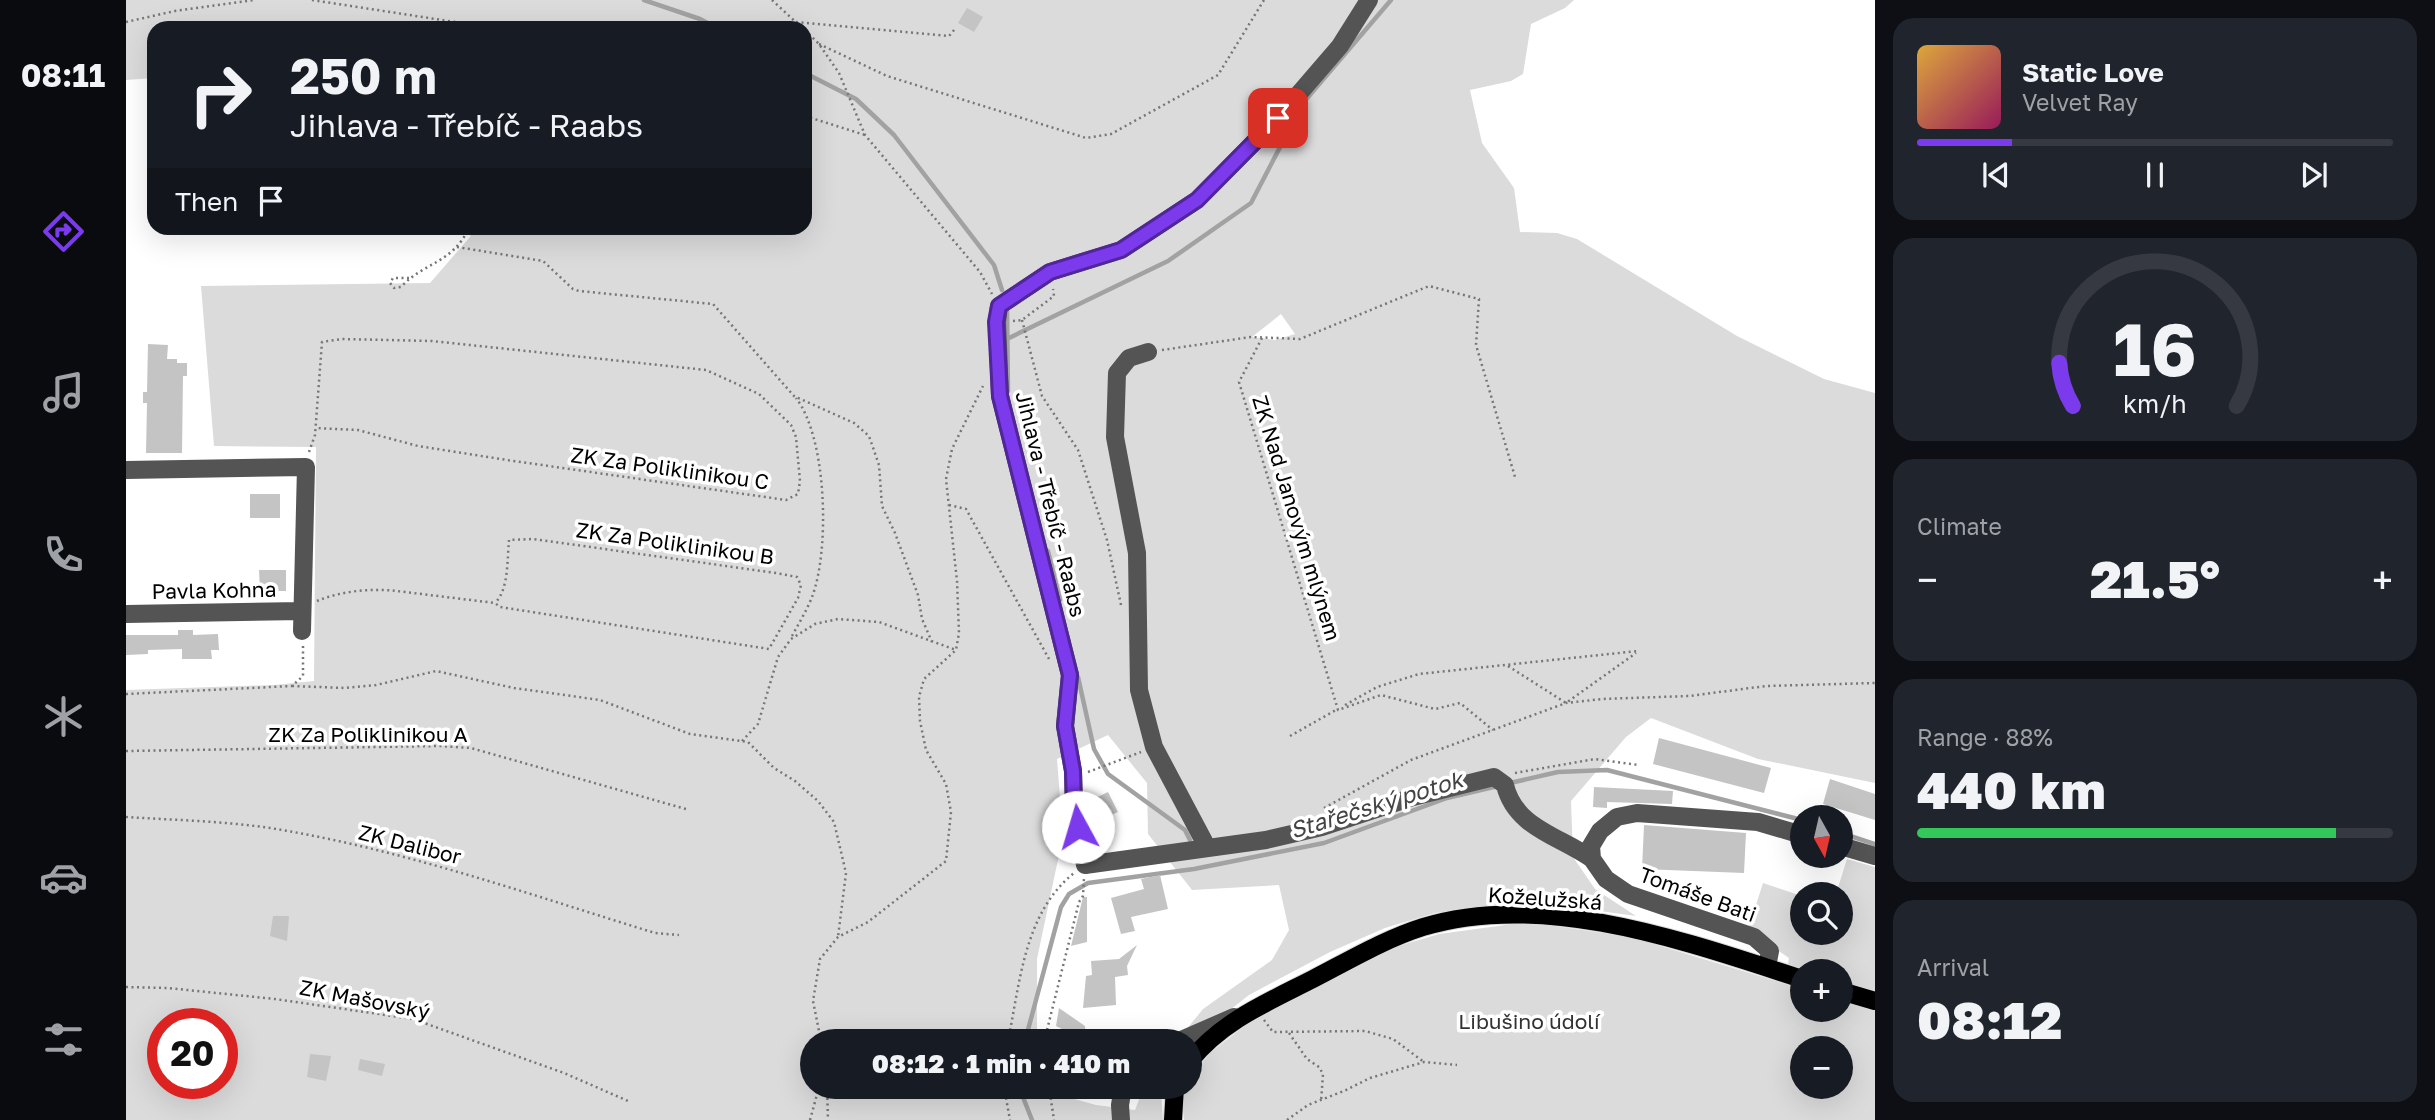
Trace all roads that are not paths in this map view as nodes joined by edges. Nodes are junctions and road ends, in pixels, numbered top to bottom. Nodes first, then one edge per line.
1 (1369, 0) edge
2 (1148, 352) road end
3 (126, 470) edge
4 (302, 611) junction
5 (126, 614) edge
6 (302, 631) road end
7 (1790, 831) edge
8 (1207, 847) junction
9 (1853, 850) edge
10 (1875, 856) edge
11 (1592, 859) junction
12 (1767, 967) junction
13 (1790, 975) edge
14 (1853, 995) edge
15 (1875, 1001) edge
16 (1257, 1008) junction
17 (1200, 1029) edge
18 (1202, 1048) edge
19 (1121, 1099) edge
20 (1174, 1099) edge
21 (1121, 1120) edge
22 (1173, 1120) edge

1 - 8 street, Jihlava - Třebíč - Raabs
2 - 8 street
3 - 4 street
4 - 5 street, Pavla Kohna
4 - 6 street
7 - 11 street
8 - 11 street
9 - 10 street
11 - 12 street, Tomáše Bati
12 - 13 main road, Koželužská
12 - 16 main road, Koželužská
14 - 15 main road
16 - 17 street
16 - 18 main road, Koželužská
19 - 21 street
20 - 22 main road

